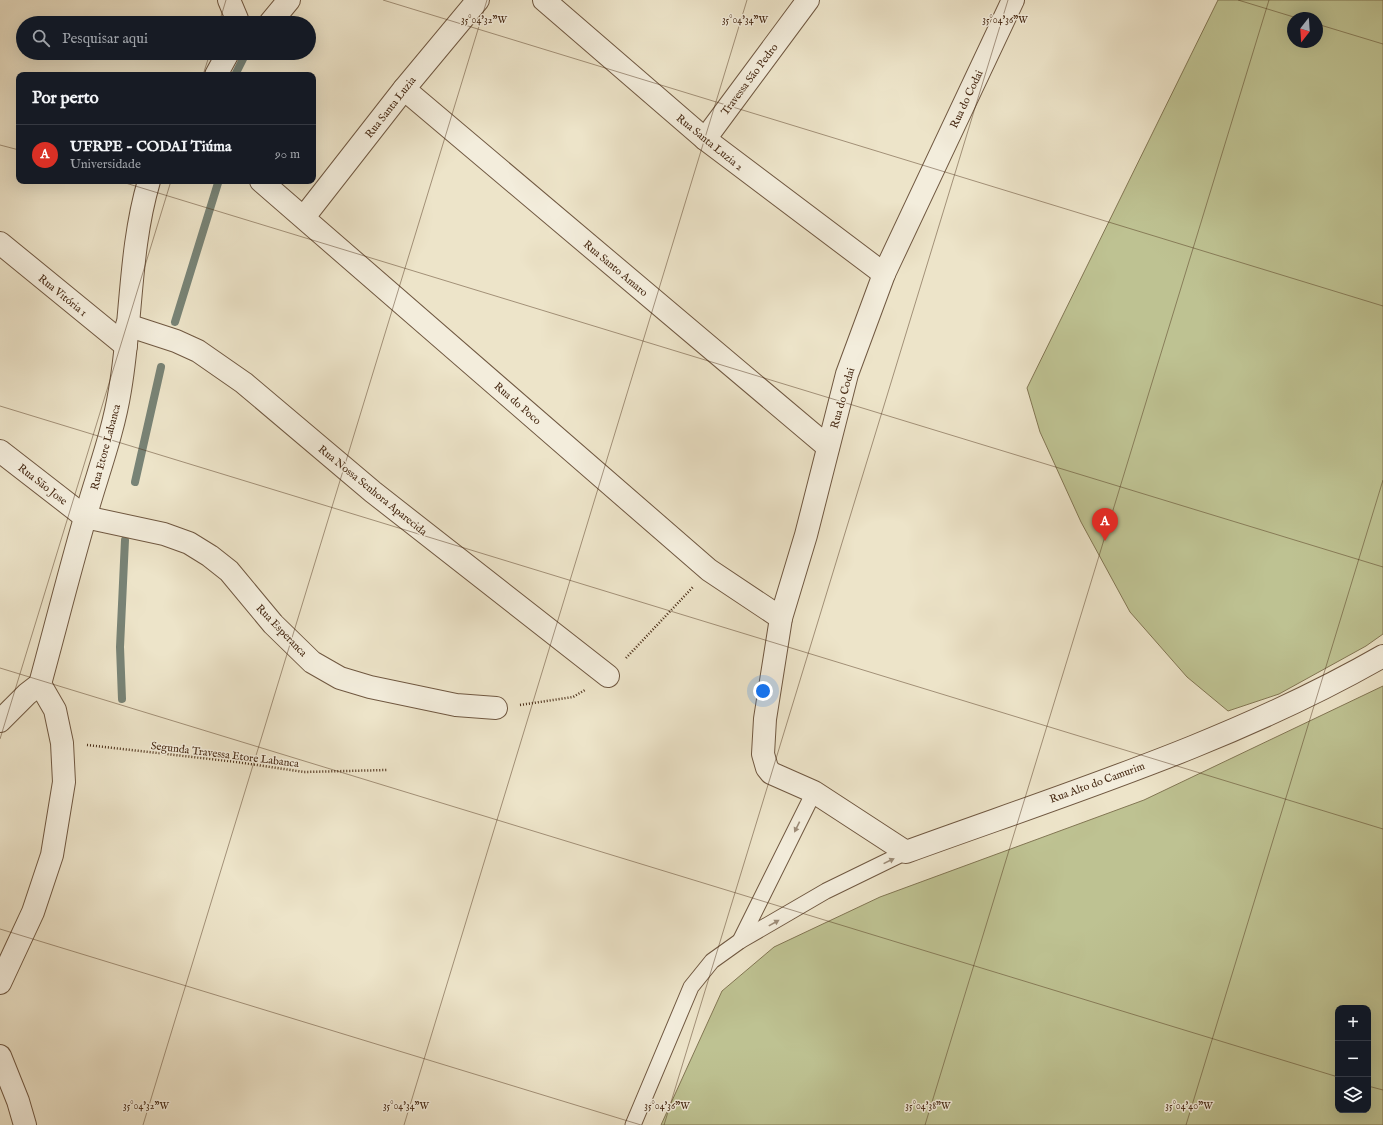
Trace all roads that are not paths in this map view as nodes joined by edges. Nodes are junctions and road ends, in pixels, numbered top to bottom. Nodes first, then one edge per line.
1 (229, 0) edge
2 (289, 0) edge
3 (478, 0) edge
4 (544, 0) edge
5 (1013, 0) edge
6 (806, 1) edge
7 (236, 16) edge
8 (276, 16) edge
9 (224, 60) edge
10 (218, 72) edge
11 (404, 89) junction
12 (705, 139) junction
13 (148, 184) edge
14 (265, 184) edge
15 (304, 217) junction
16 (0, 244) edge
17 (884, 274) junction
18 (127, 325) junction
19 (126, 346) junction
20 (828, 447) junction
21 (0, 451) edge
22 (85, 517) junction
23 (781, 618) junction
24 (1383, 656) edge
25 (608, 676) dead end
26 (40, 684) junction
27 (496, 708) dead end
28 (0, 721) edge
29 (814, 792) junction
30 (906, 852) junction
31 (740, 941) junction
32 (0, 983) edge
33 (0, 1056) edge
34 (25, 1125) edge
35 (633, 1125) edge

1 - 7 street
2 - 8 street
3 - 11 street, Rua Santa Luzia
4 - 12 street, Rua Santa Luzia 2
5 - 17 street, Rua do Codai
6 - 12 street, Travessa São Pedro
9 - 10 street
11 - 15 street, Rua Santa Luzia
11 - 20 street, Rua Santo Amaro
12 - 17 street, Rua Santa Luzia 2
13 - 18 street, Rua Etore Labanca
14 - 15 street, Rua do Poco
15 - 23 street, Rua do Poco
16 - 19 street, Rua Vitória 1
17 - 20 street, Rua do Codai
18 - 19 street, Rua Etore Labanca
18 - 25 street, Rua Nossa Senhora Aparecida
19 - 22 street, Rua Etore Labanca
20 - 23 street, Rua do Codai
21 - 22 street, Rua São Jose
22 - 26 street, Rua Etore Labanca
22 - 27 street, Rua Esperanca
23 - 29 street, Rua do Codai
24 - 30 street, Rua Alto do Camurim
26 - 28 street
26 - 32 street
29 - 30 street
29 -> 31 lane
31 -> 30 lane
31 - 35 lane
33 - 34 street

